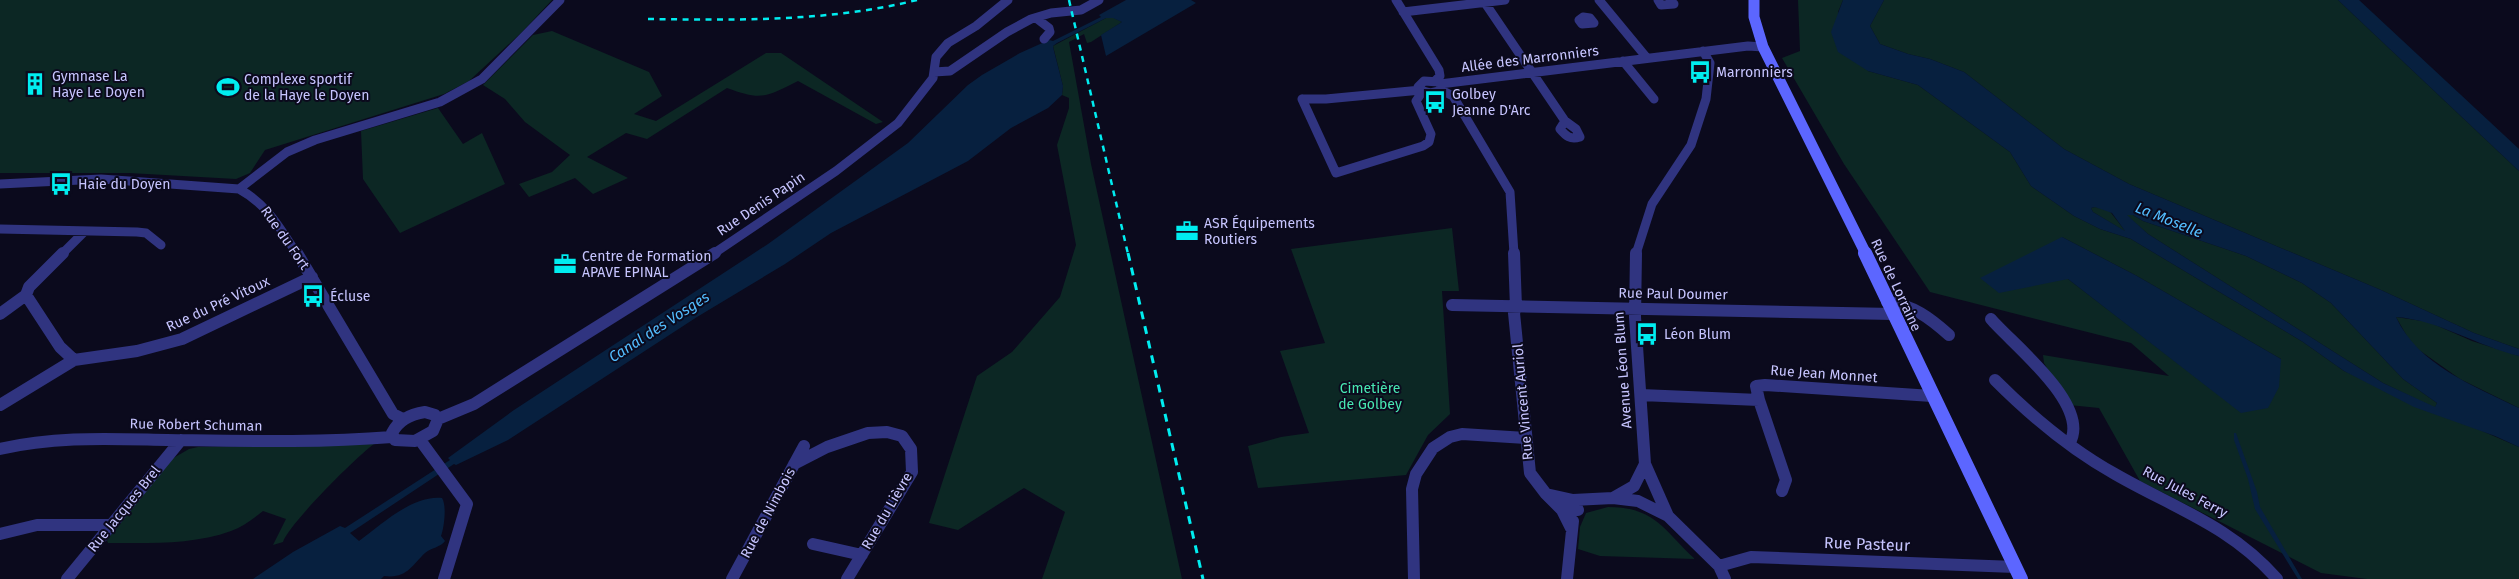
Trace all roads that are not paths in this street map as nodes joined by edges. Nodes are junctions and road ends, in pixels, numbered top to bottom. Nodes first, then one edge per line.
1 (560, 0) edge
2 (1008, 0) edge
3 (1100, 0) edge
4 (1396, 0) edge
5 (1505, 0) edge
6 (1599, 0) edge
7 (1658, 0) edge
8 (1670, 0) edge
9 (1754, 0) edge
10 (1484, 1) edge
11 (1403, 12) junction
12 (1611, 14) junction
13 (1036, 18) junction
14 (1590, 18) dead end
15 (1044, 39) dead end
16 (1763, 47) junction
17 (1704, 52) junction
18 (1646, 58) junction
19 (1623, 61) junction
20 (934, 72) junction
21 (1533, 72) junction
22 (1439, 85) junction
23 (1421, 89) junction
24 (1654, 99) dead end
25 (1565, 121) dead end
26 (0, 184) edge
27 (239, 189) junction
28 (0, 229) edge
29 (85, 231) junction
30 (161, 245) dead end
31 (312, 278) junction
32 (26, 295) junction
33 (1452, 305) dead end
34 (1516, 307) junction
35 (1890, 308) junction
36 (1635, 309) junction
37 (0, 314) edge
38 (1990, 319) dead end
39 (1949, 335) dead end
40 (74, 360) junction
41 (1994, 380) dead end
42 (1642, 395) junction
43 (1932, 396) junction
44 (1759, 400) junction
45 (0, 405) edge
46 (403, 419) junction
47 (438, 419) junction
48 (392, 437) junction
49 (1526, 438) junction
50 (181, 440) junction
51 (420, 440) junction
52 (2069, 444) junction
53 (804, 446) dead end
54 (0, 449) edge
55 (794, 464) junction
56 (1645, 464) junction
57 (1634, 486) junction
58 (1782, 491) dead end
59 (1656, 492) junction
60 (1545, 494) junction
61 (1613, 498) junction
62 (1638, 501) junction
63 (1578, 504) junction
64 (1562, 510) junction
65 (1668, 516) junction
66 (110, 525) junction
67 (1571, 528) junction
68 (0, 534) edge
69 (813, 544) dead end
70 (862, 555) junction
71 (1718, 566) junction
72 (2018, 573) edge
73 (67, 579) edge
74 (444, 579) edge
75 (732, 579) edge
76 (847, 579) edge
77 (1414, 579) edge
78 (1567, 579) edge
79 (1725, 579) edge
80 (2277, 579) edge

1 - 27 street
2 - 20 street, Rue Denis Papin
3 - 13 street
4 - 11 street
5 - 10 street
6 - 12 street
7 - 8 street
9 - 16 main road, Rue de Lorraine
10 - 11 street
10 - 21 street
11 - 22 street
12 - 14 street
12 - 18 street
13 - 15 street
13 - 20 street
16 - 17 street, Allée des Marronniers
16 - 35 main road, Rue de Lorraine
17 - 18 street, Allée des Marronniers
17 - 36 street, Avenue Léon Blum
18 - 19 street, Allée des Marronniers
19 - 21 street, Allée des Marronniers
19 - 24 street
20 - 47 street, Rue Denis Papin
21 - 22 street, Allée des Marronniers
21 - 25 street
22 - 23 street, Allée des Marronniers
22 - 34 street, Rue Vincent Auriol
23 - 23 street
26 - 27 street, Rue du Fort
27 - 31 street, Rue du Fort
28 - 29 street
29 - 30 street
29 - 32 street
31 - 40 street, Rue du Pré Vitoux
31 - 46 street, Rue du Fort
32 - 37 street
32 - 40 street
33 - 34 street, Rue Paul Doumer
34 - 36 street, Rue Paul Doumer
34 - 49 street, Rue Vincent Auriol
35 - 36 street, Rue Paul Doumer
35 - 39 street
35 - 43 main road, Rue de Lorraine
36 - 42 street, Avenue Léon Blum
38 - 52 street
40 - 45 street
41 - 52 street, Rue Jules Ferry
42 - 44 street
42 - 56 street, Avenue Léon Blum
43 - 44 street, Rue Jean Monnet
43 - 72 main road, Rue de Lorraine
44 - 58 street
46 - 47 street
46 - 48 street
47 - 51 street
48 - 50 street, Rue Robert Schuman
48 - 51 street, Rue Robert Schuman
49 - 60 street, Rue Vincent Auriol
49 - 77 street
50 - 54 street, Rue Robert Schuman
50 - 66 street, Rue Jacques Brel
51 - 74 street
52 - 80 street, Rue Jules Ferry
53 - 55 street, Rue de Nimbois
55 - 70 street, Rue du Lièvre
55 - 75 street, Rue de Nimbois
56 - 57 street, Avenue Léon Blum
56 - 59 street, Avenue Léon Blum
57 - 59 street
57 - 61 street
57 - 62 street
59 - 62 street
59 - 65 street, Avenue Léon Blum
60 - 63 street
60 - 64 street, Rue Vincent Auriol
61 - 62 street
61 - 63 street
62 - 65 street
63 - 64 street
63 - 67 street
64 - 67 street, Rue Vincent Auriol
65 - 71 street
66 - 68 street
66 - 73 street, Rue Jacques Brel
67 - 78 street
69 - 70 street, Rue du Lièvre
70 - 76 street, Rue du Lièvre
71 - 72 street, Rue Pasteur
71 - 79 street

